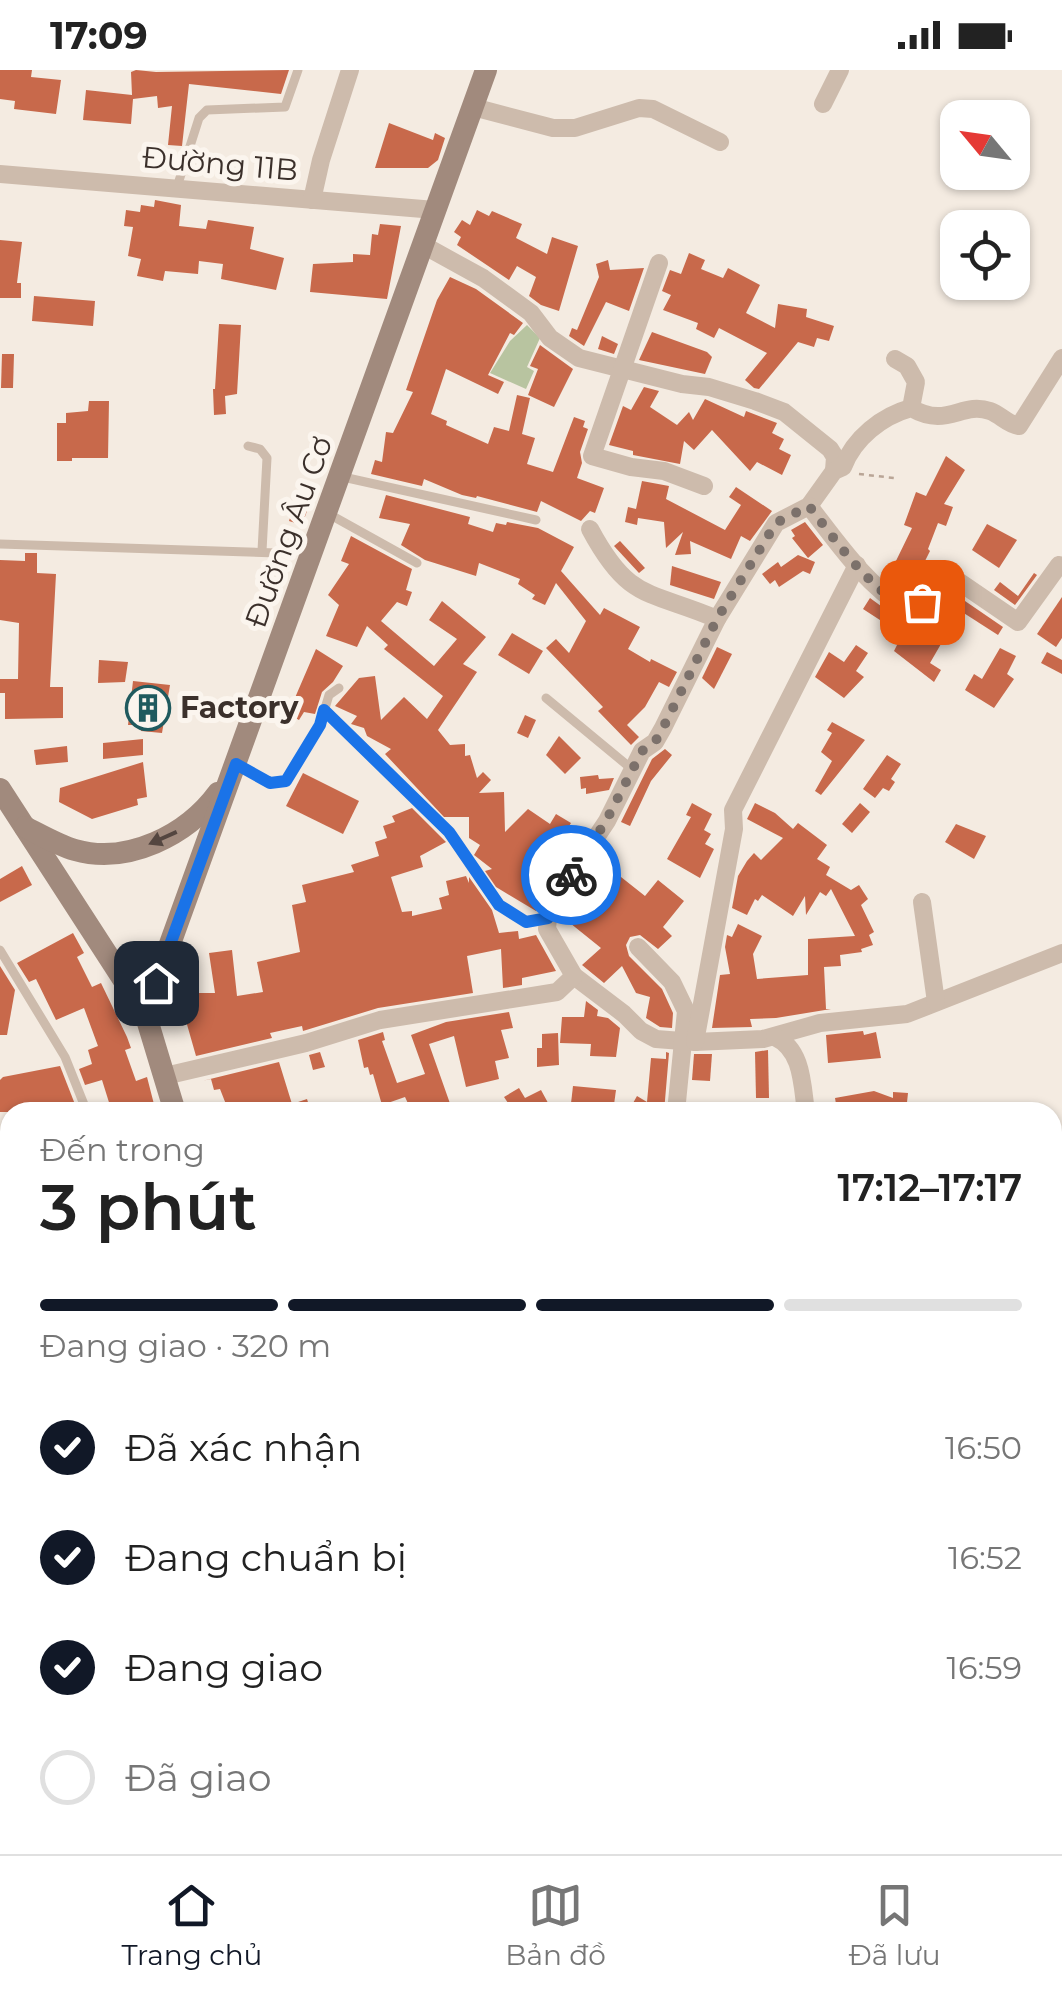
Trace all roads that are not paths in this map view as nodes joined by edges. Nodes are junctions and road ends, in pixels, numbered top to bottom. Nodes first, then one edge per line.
1 (298, 70) edge
2 (350, 70) edge
3 (486, 70) edge
4 (840, 70) edge
5 (823, 104) dead end
6 (473, 107) junction
7 (720, 142) dead end
8 (0, 174) edge
9 (176, 188) junction
10 (312, 200) junction
11 (435, 210) junction
12 (423, 244) junction
13 (660, 262) dead end
14 (1062, 358) edge
15 (895, 359) dead end
16 (621, 368) junction
17 (911, 408) junction
18 (248, 446) dead end
19 (839, 470) junction
20 (340, 476) junction
21 (704, 486) dead end
22 (809, 506) junction
23 (328, 513) junction
24 (536, 520) dead end
25 (590, 530) dead end
26 (0, 544) edge
27 (262, 552) junction
28 (277, 553) dead end
29 (417, 563) dead end
30 (1059, 564) dead end
31 (857, 565) junction
32 (717, 619) junction
33 (339, 688) dead end
34 (546, 698) dead end
35 (324, 710) junction
36 (234, 768) junction
37 (633, 770) junction
38 (0, 789) edge
39 (22, 826) junction
40 (922, 902) dead end
41 (548, 918) junction
42 (638, 947) dead end
43 (0, 950) edge
44 (1062, 952) edge
45 (574, 976) junction
46 (936, 1002) junction
47 (145, 1013) junction
48 (775, 1037) junction
49 (690, 1042) junction
50 (164, 1076) junction
51 (83, 1102) edge
52 (173, 1102) edge
53 (678, 1102) edge
54 (804, 1102) edge

1 - 9 lane
2 - 10 street
3 - 6 main road, Đường Âu Cơ
4 - 5 street
6 - 7 street
6 - 11 main road, Đường Âu Cơ
8 - 9 street, Đường 11B
9 - 10 street, Đường 11B
10 - 11 street, Đường 11B
11 - 12 main road, Đường Âu Cơ
12 - 16 street
12 - 20 main road, Đường Âu Cơ
13 - 16 street
14 - 17 street
15 - 17 street
16 - 19 street
16 - 21 street
17 - 19 street
18 - 27 lane
19 - 22 street
20 - 23 main road, Đường Âu Cơ
20 - 24 lane
22 - 31 street
22 - 32 street
23 - 29 lane
23 - 36 main road, Đường Âu Cơ
25 - 32 street
26 - 27 lane
27 - 28 lane
30 - 31 street
31 - 49 street
32 - 37 street
33 - 35 lane
34 - 37 lane
35 - 36 lane
35 - 41 lane
36 -> 39 main road
36 - 47 main road, Đường Âu Cơ
37 - 41 street
38 - 39 main road
39 - 47 main road
40 - 46 street
41 - 45 street
42 - 49 street
43 - 51 lane
44 - 46 street
45 - 49 street
45 - 50 street
46 - 48 street
47 - 50 main road
48 - 49 street
48 - 54 street
49 - 53 street
50 - 52 main road

